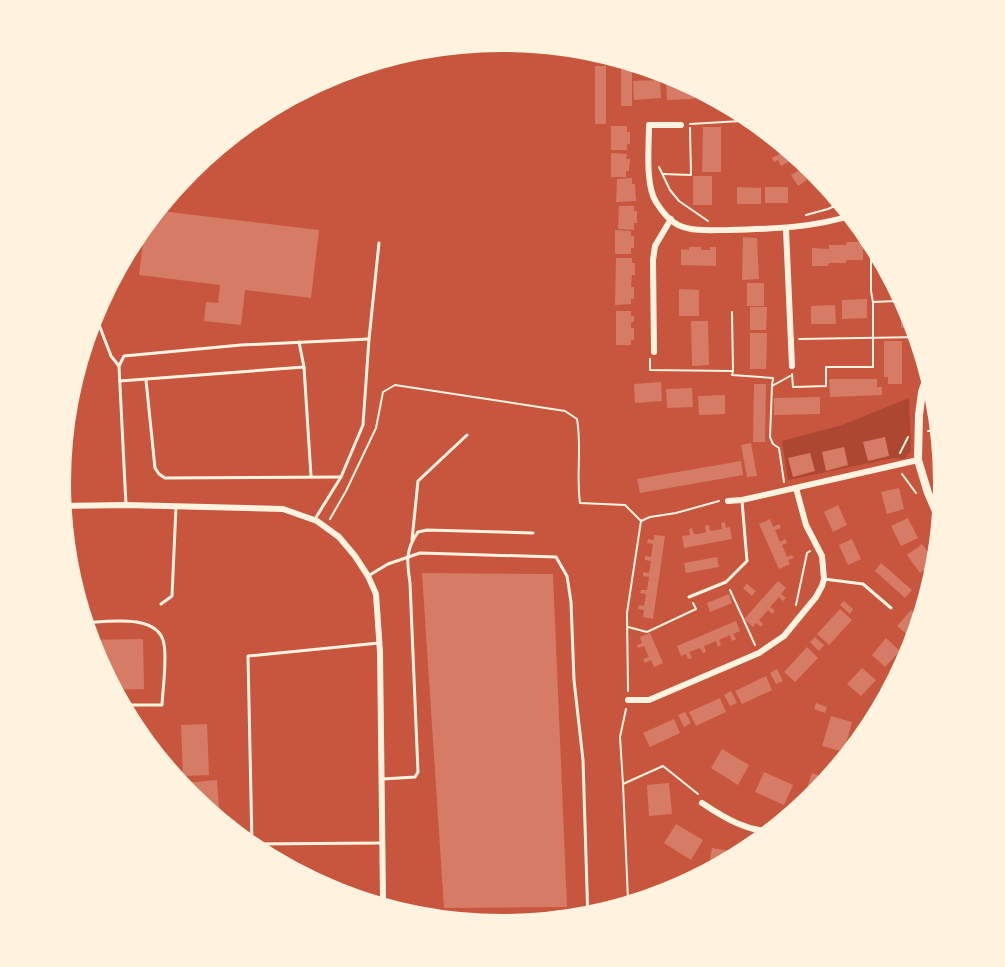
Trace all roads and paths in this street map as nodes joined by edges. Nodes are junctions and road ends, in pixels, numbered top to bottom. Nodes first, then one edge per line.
1 (741, 119) edge
2 (690, 124) junction
3 (681, 125) joint
4 (650, 165) junction
5 (663, 174) junction
6 (837, 205) edge
7 (801, 216) dead end
8 (847, 217) edge
9 (671, 219) junction
10 (786, 229) junction
11 (708, 230) junction
12 (379, 243) dead end
13 (872, 253) edge
14 (897, 300) edge
15 (873, 302) junction
16 (732, 312) dead end
17 (98, 322) edge
18 (912, 337) edge
19 (872, 338) junction
20 (369, 339) junction
21 (790, 339) junction
22 (298, 342) junction
23 (654, 352) joint
24 (119, 366) junction
25 (792, 366) joint
26 (304, 367) junction
27 (733, 371) junction
28 (792, 374) junction
29 (146, 380) junction
30 (120, 381) junction
31 (926, 382) edge
32 (772, 386) junction
33 (920, 431) junction
34 (934, 431) edge
35 (467, 435) dead end
36 (918, 460) junction
37 (311, 477) junction
38 (340, 477) junction
39 (796, 488) junction
40 (785, 489) junction
41 (742, 500) junction
42 (728, 501) joint
43 (68, 506) edge
44 (126, 506) junction
45 (176, 507) junction
46 (937, 515) edge
47 (315, 519) junction
48 (641, 521) junction
49 (326, 526) junction
50 (533, 533) dead end
51 (411, 541) junction
52 (817, 546) junction
53 (406, 557) junction
54 (368, 576) junction
55 (824, 579) junction
56 (726, 582) junction
57 (689, 597) joint
58 (160, 604) dead end
59 (891, 608) dead end
60 (90, 623) edge
61 (794, 623) junction
62 (628, 627) junction
63 (379, 643) junction
64 (759, 653) junction
65 (628, 700) junction
66 (128, 705) edge
67 (381, 780) junction
68 (622, 784) junction
69 (702, 803) joint
70 (765, 831) edge
71 (252, 840) edge
72 (382, 843) junction
73 (258, 844) edge
74 (628, 900) edge
75 (382, 902) edge
76 (588, 911) edge

1 - 2 path
2 - 3 path
2 - 5 path
3 - 4 street
4 - 5 path
4 - 9 street
5 - 11 path
6 - 7 path
8 - 10 street
9 - 11 street
9 - 23 street
10 - 11 street
10 - 21 street
12 - 20 lane
13 - 15 path
14 - 15 path
15 - 19 path
16 - 27 path
17 - 24 lane
18 - 19 path
19 - 21 path
19 - 28 path
20 - 22 lane
20 - 38 lane
21 - 25 street
22 - 24 lane
22 - 26 lane
23 - 27 path
24 - 30 lane
25 - 28 path
26 - 29 lane
26 - 37 lane
27 - 32 path
28 - 32 path
29 - 30 lane
29 - 37 lane
30 - 44 lane
31 - 33 street
32 - 40 path
33 - 34 path
33 - 36 street
35 - 51 lane
36 - 39 street
36 - 46 street
37 - 38 lane
38 - 47 lane
39 - 40 street
39 - 52 street
40 - 41 street
41 - 42 street
41 - 56 lane
42 - 48 path
43 - 44 street
44 - 45 street
45 - 47 street
45 - 58 lane
47 - 49 street
48 - 49 path
48 - 62 path
49 - 54 street
50 - 51 lane
51 - 53 lane
52 - 55 street
52 - 61 path
53 - 54 lane
53 - 67 lane
53 - 76 lane
54 - 63 street
55 - 59 lane
55 - 61 street
56 - 57 lane
56 - 64 path
57 - 62 path
60 - 66 lane
61 - 64 street
62 - 65 path
63 - 67 street
63 - 71 lane
64 - 65 street
65 - 68 path
67 - 72 street
68 - 69 path
68 - 74 path
69 - 70 street
72 - 73 lane
72 - 75 street

